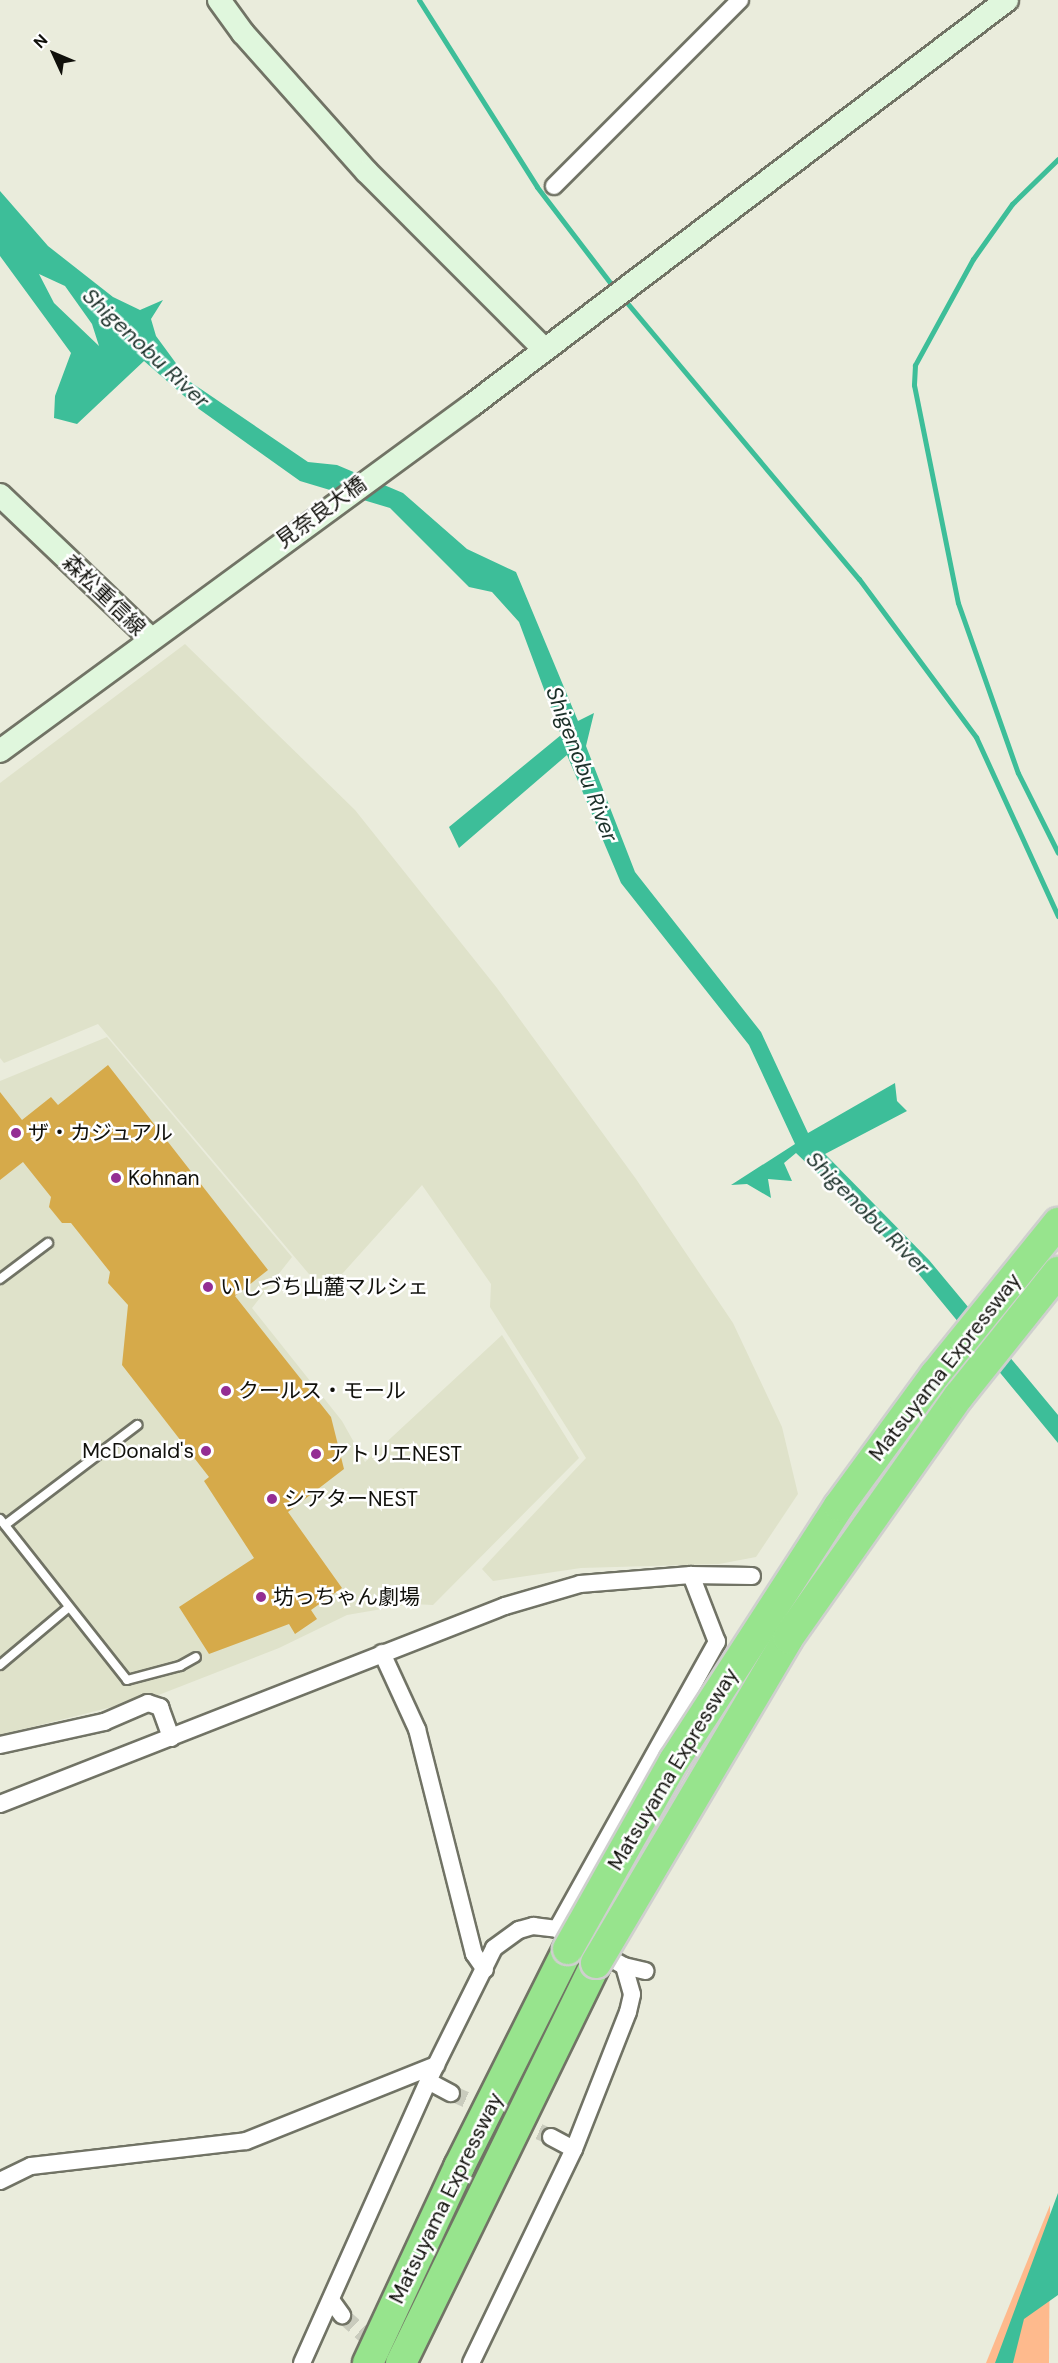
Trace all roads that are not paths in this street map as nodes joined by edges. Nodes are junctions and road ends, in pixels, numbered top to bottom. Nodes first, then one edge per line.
1 (219, 0) edge
2 (740, 0) edge
3 (1007, 0) edge
4 (554, 186) dead end
5 (543, 348) junction
6 (0, 495) edge
7 (151, 639) junction
8 (0, 751) edge
9 (1058, 1223) edge
10 (48, 1243) dead end
11 (1058, 1272) edge
12 (0, 1279) edge
13 (137, 1425) dead end
14 (2, 1522) edge
15 (691, 1575) junction
16 (752, 1576) dead end
17 (68, 1608) junction
18 (382, 1653) junction
19 (196, 1657) dead end
20 (0, 1665) edge
21 (171, 1738) junction
22 (0, 1745) edge
23 (0, 1804) edge
24 (562, 1939) junction
25 (610, 1964) junction
26 (485, 1970) junction
27 (645, 1971) dead end
28 (436, 2065) junction
29 (428, 2081) junction
30 (451, 2093) tunnel mouth
31 (551, 2137) tunnel mouth
32 (574, 2150) junction
33 (0, 2181) edge
34 (331, 2300) junction
35 (342, 2315) tunnel mouth
36 (302, 2363) edge
37 (368, 2363) edge
38 (401, 2363) edge
39 (471, 2363) edge

1 - 5 street
2 - 4 street
3 - 5 street, 見奈良大橋
5 - 7 street, 見奈良大橋
6 - 7 street, 森松重信線
7 - 8 street, 森松重信線
9 - 24 highway, Matsuyama Expressway, bridge
10 - 12 lane
11 - 25 highway, Matsuyama Expressway, bridge
13 - 14 lane
14 - 17 lane
15 - 16 street
15 - 18 street
15 - 24 street
17 - 19 lane
17 - 20 lane
18 - 21 street
18 - 26 street
21 - 22 street
21 - 23 street
24 - 25 street
24 - 26 street
24 - 37 highway, Matsuyama Expressway
25 - 27 street
25 - 32 street
25 - 38 highway, Matsuyama Expressway
26 - 28 street
28 - 29 street
28 - 33 street
29 - 30 street
29 - 34 street
31 - 32 street
32 - 39 street
34 - 35 street
34 - 36 street

